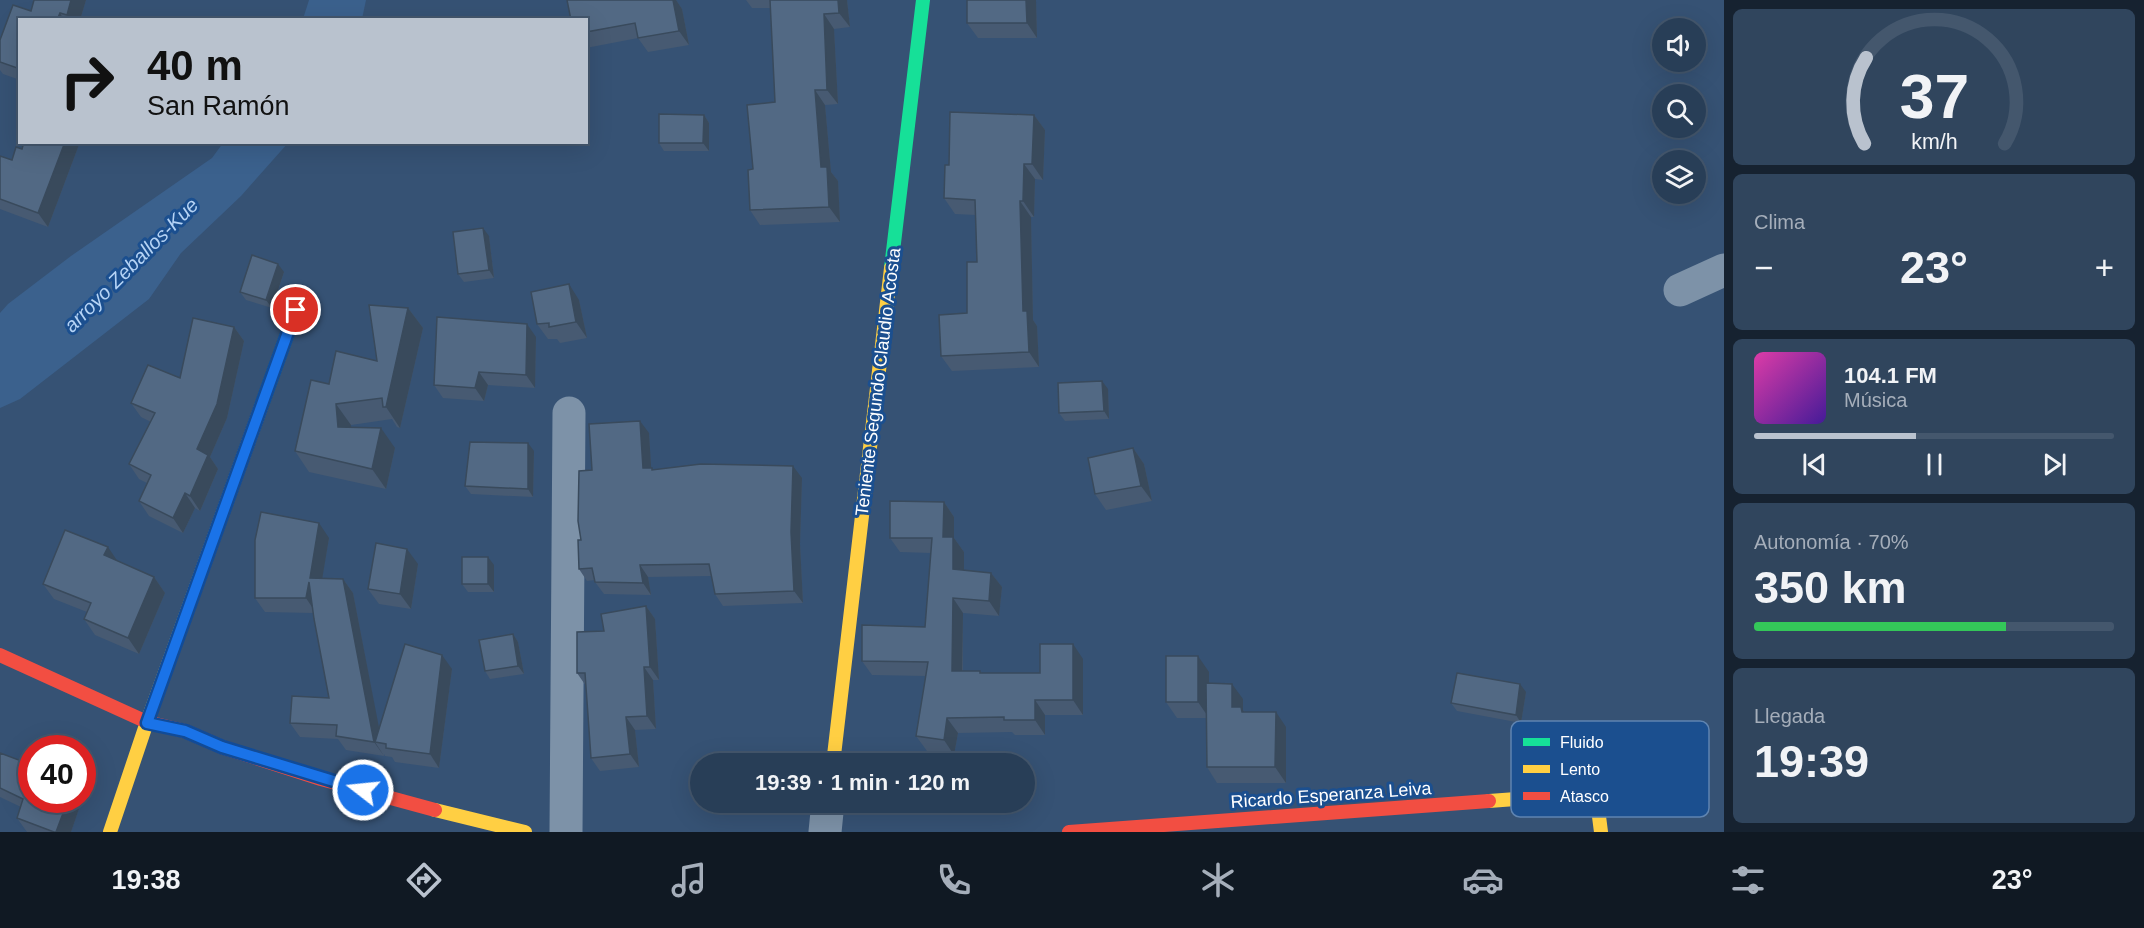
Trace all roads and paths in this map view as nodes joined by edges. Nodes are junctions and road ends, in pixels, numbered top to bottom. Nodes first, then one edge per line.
1 (923, 0) edge
2 (1724, 270) edge
3 (1680, 290) dead end
4 (296, 310) dead end
5 (569, 413) dead end
6 (0, 655) edge
7 (147, 723) junction
8 (834, 753) edge
9 (1511, 799) edge
10 (827, 813) edge
11 (1599, 817) edge
12 (110, 832) edge
13 (525, 832) edge
14 (566, 832) edge
15 (825, 832) edge
16 (1069, 832) edge
17 (1601, 832) edge

1 - 8 street, Teniente Segundo Claudio Acosta
2 - 3 street
4 - 7 street
5 - 14 street
6 - 7 street
7 - 12 street
7 - 13 street
9 - 16 street, Ricardo Esperanza Leiva
10 - 15 street
11 - 17 street, Ricardo Esperanza Leiva

